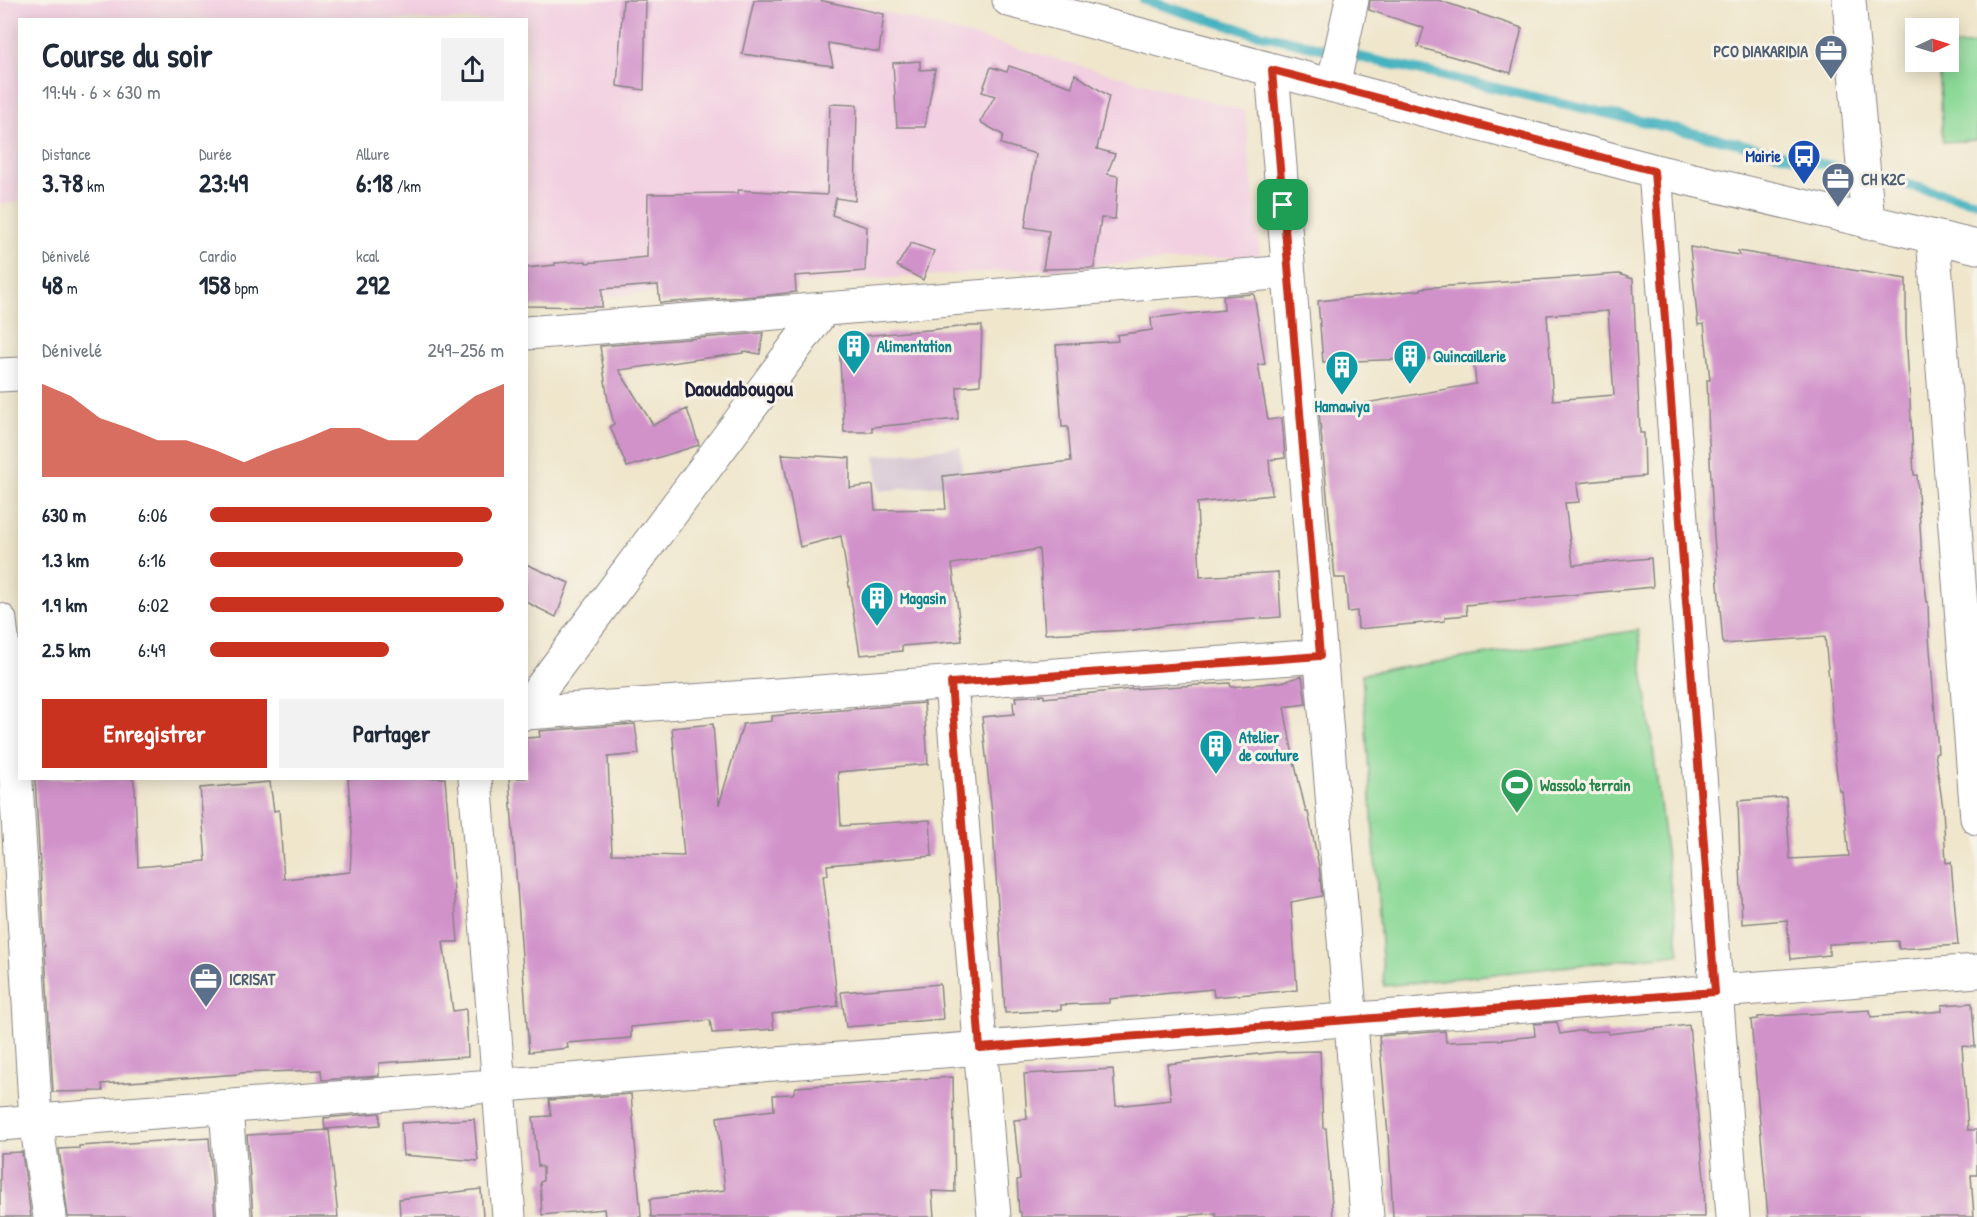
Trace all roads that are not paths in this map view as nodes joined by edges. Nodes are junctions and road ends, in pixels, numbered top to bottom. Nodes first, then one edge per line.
1 (1010, 0) edge
2 (1352, 0) edge
3 (1849, 0) edge
4 (1272, 70) junction
5 (1333, 86) junction
6 (1654, 171) junction
7 (1868, 222) junction
8 (1933, 237) junction
9 (1977, 247) edge
10 (1288, 272) junction
11 (823, 310) junction
12 (528, 333) edge
13 (18, 374) edge
14 (0, 375) edge
15 (0, 620) edge
16 (1320, 656) junction
17 (951, 683) junction
18 (528, 705) edge
19 (528, 713) edge
20 (11, 750) edge
21 (475, 780) edge
22 (1977, 818) edge
23 (1977, 971) edge
24 (1715, 992) junction
25 (1350, 1020) junction
26 (980, 1048) junction
27 (498, 1086) junction
28 (226, 1107) junction
29 (36, 1121) junction
30 (0, 1124) edge
31 (51, 1217) edge
32 (234, 1217) edge
33 (508, 1217) edge
34 (994, 1217) edge
35 (1367, 1217) edge
36 (1733, 1217) edge

1 - 4 street
2 - 5 street
3 - 7 street
4 - 5 street
4 - 10 street
5 - 6 street
6 - 7 street
6 - 24 street
7 - 8 street
8 - 9 street
8 - 22 street
10 - 11 street
10 - 16 street
11 - 12 street
11 - 18 street
13 - 14 street
15 - 20 street
16 - 17 street
16 - 25 street
17 - 19 street
17 - 26 street
20 - 29 street
21 - 27 street
23 - 24 street
24 - 25 street
24 - 36 street
25 - 26 street
25 - 35 street
26 - 27 street
26 - 34 street
27 - 28 street
27 - 33 street
28 - 29 street
28 - 32 street
29 - 30 street
29 - 31 street

